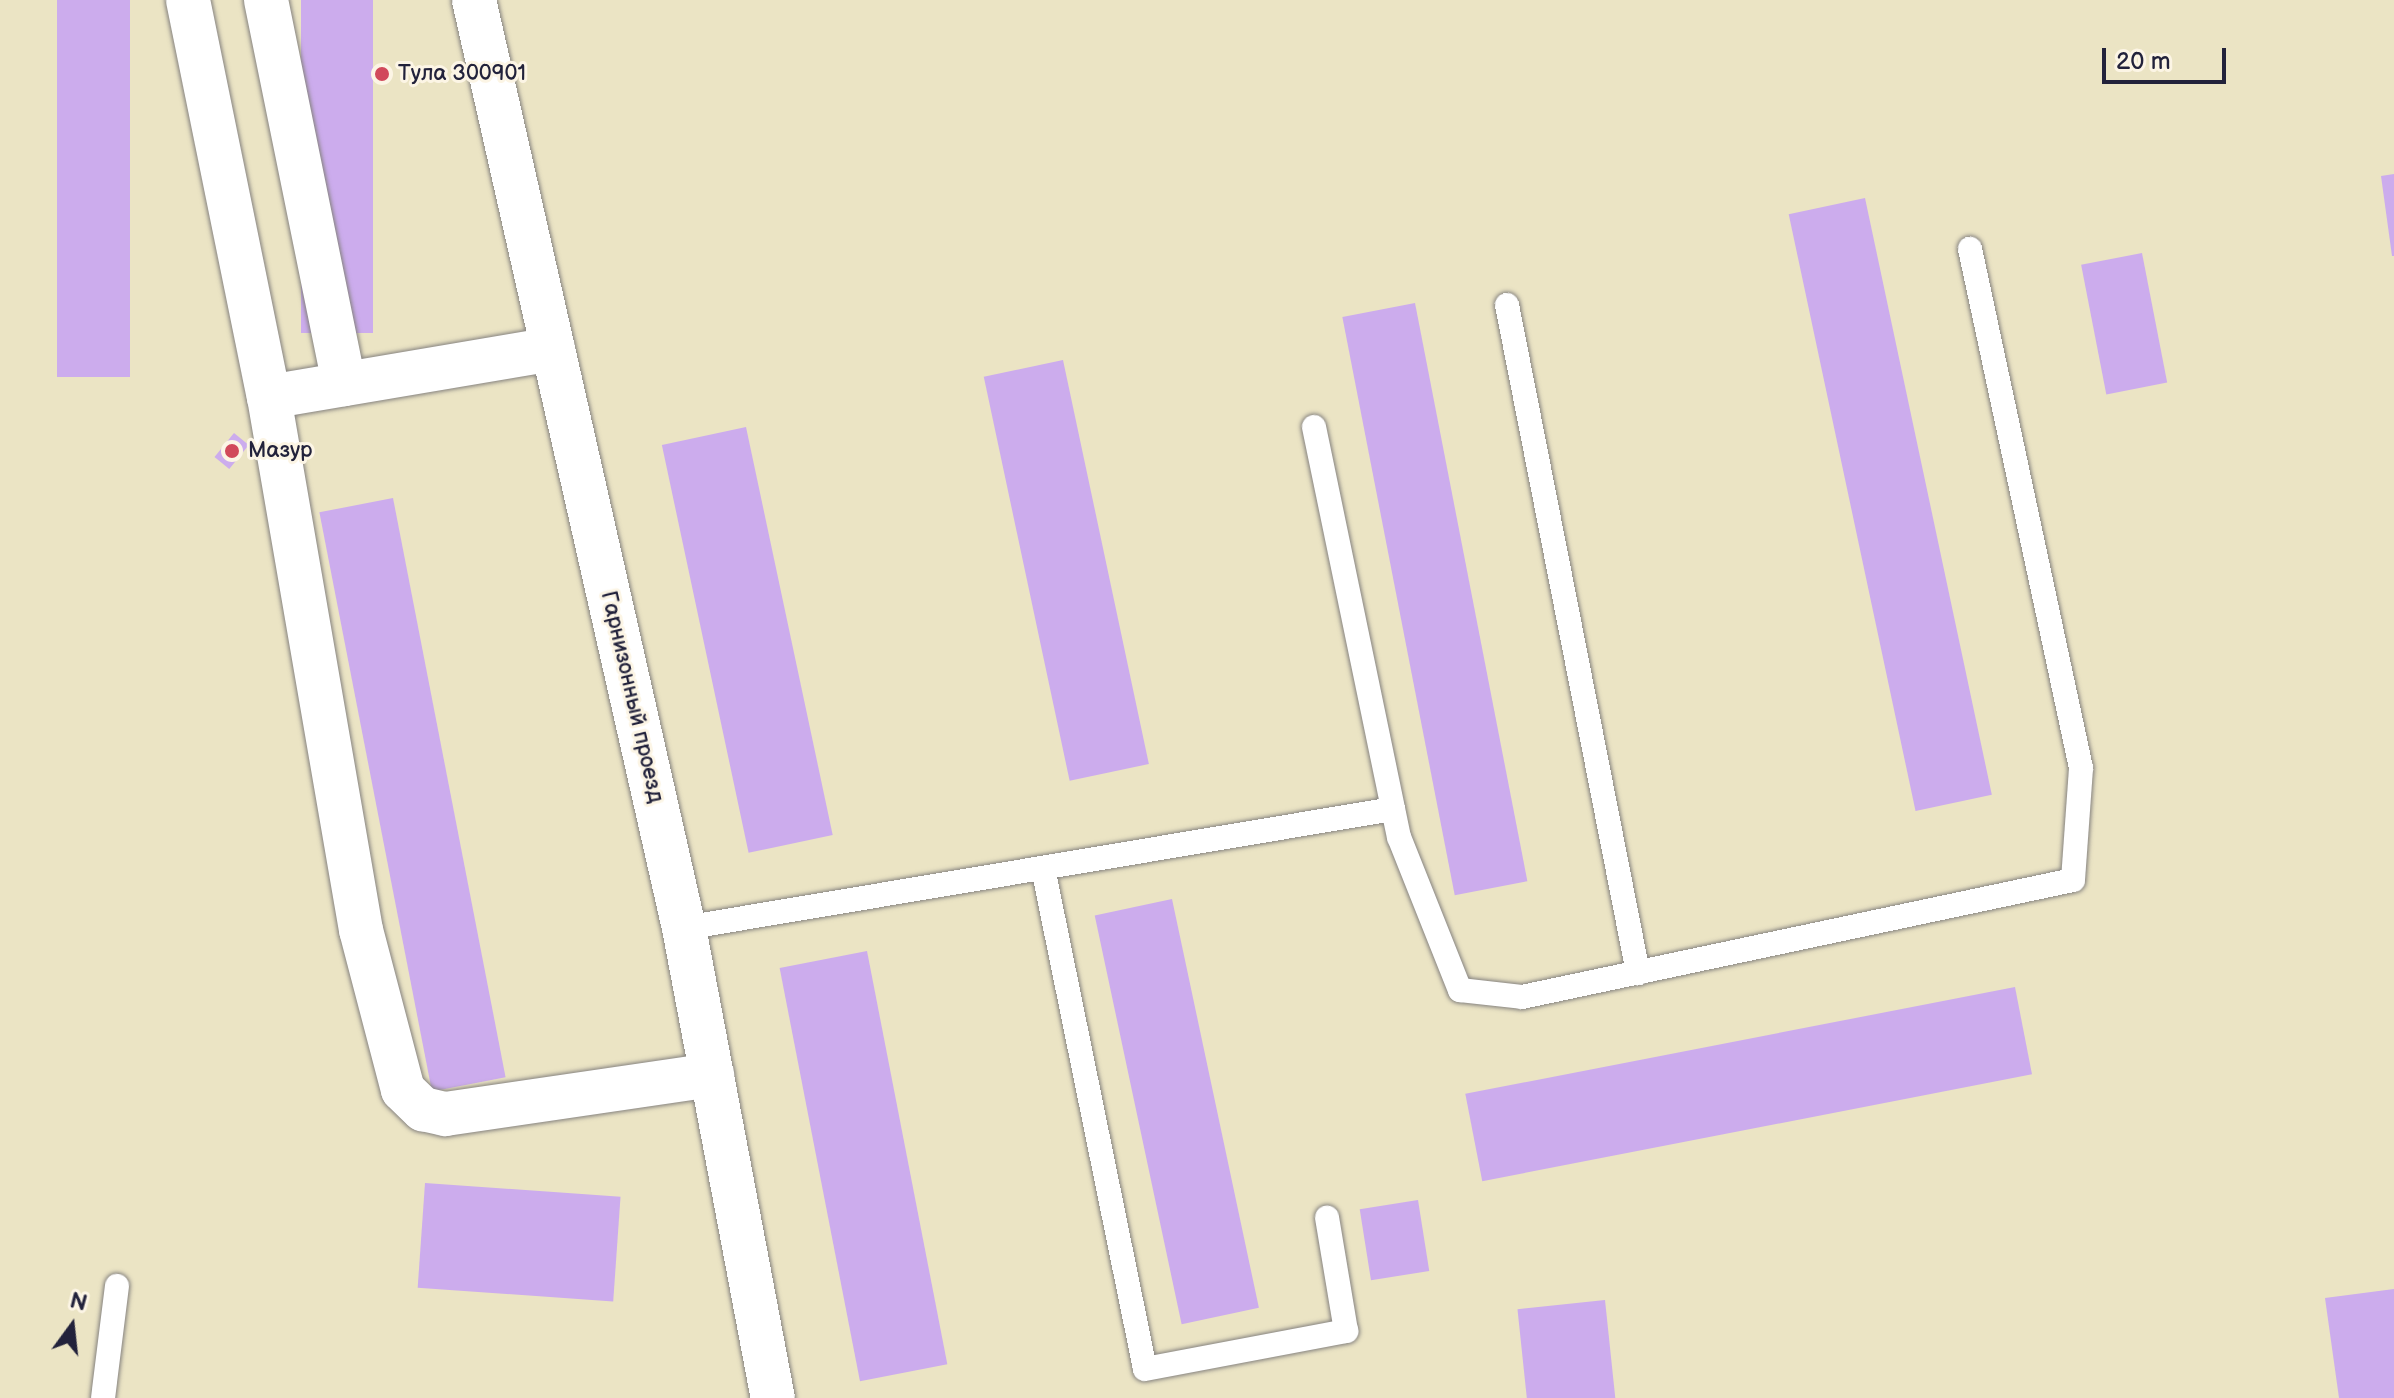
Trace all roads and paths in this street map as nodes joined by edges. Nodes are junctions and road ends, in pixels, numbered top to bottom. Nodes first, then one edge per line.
1 (188, 0) edge
2 (266, 0) edge
3 (474, 0) edge
4 (1970, 249) dead end
5 (1507, 305) dead end
6 (553, 349) junction
7 (344, 384) junction
8 (269, 397) junction
9 (1314, 427) dead end
10 (1393, 809) junction
11 (1043, 868) junction
12 (684, 928) junction
13 (1638, 973) junction
14 (712, 1075) junction
15 (1327, 1218) dead end
16 (117, 1286) dead end
17 (103, 1398) edge
18 (773, 1398) edge

1 - 8 street
2 - 7 street
3 - 6 street, Гарнизонный проезд
4 - 13 lane
5 - 13 lane
6 - 7 street
6 - 12 street, Гарнизонный проезд
7 - 8 street
8 - 14 street
9 - 10 lane
10 - 11 lane
10 - 13 lane
11 - 12 lane
11 - 15 lane
12 - 14 street, Гарнизонный проезд
14 - 18 street, Гарнизонный проезд
16 - 17 lane

